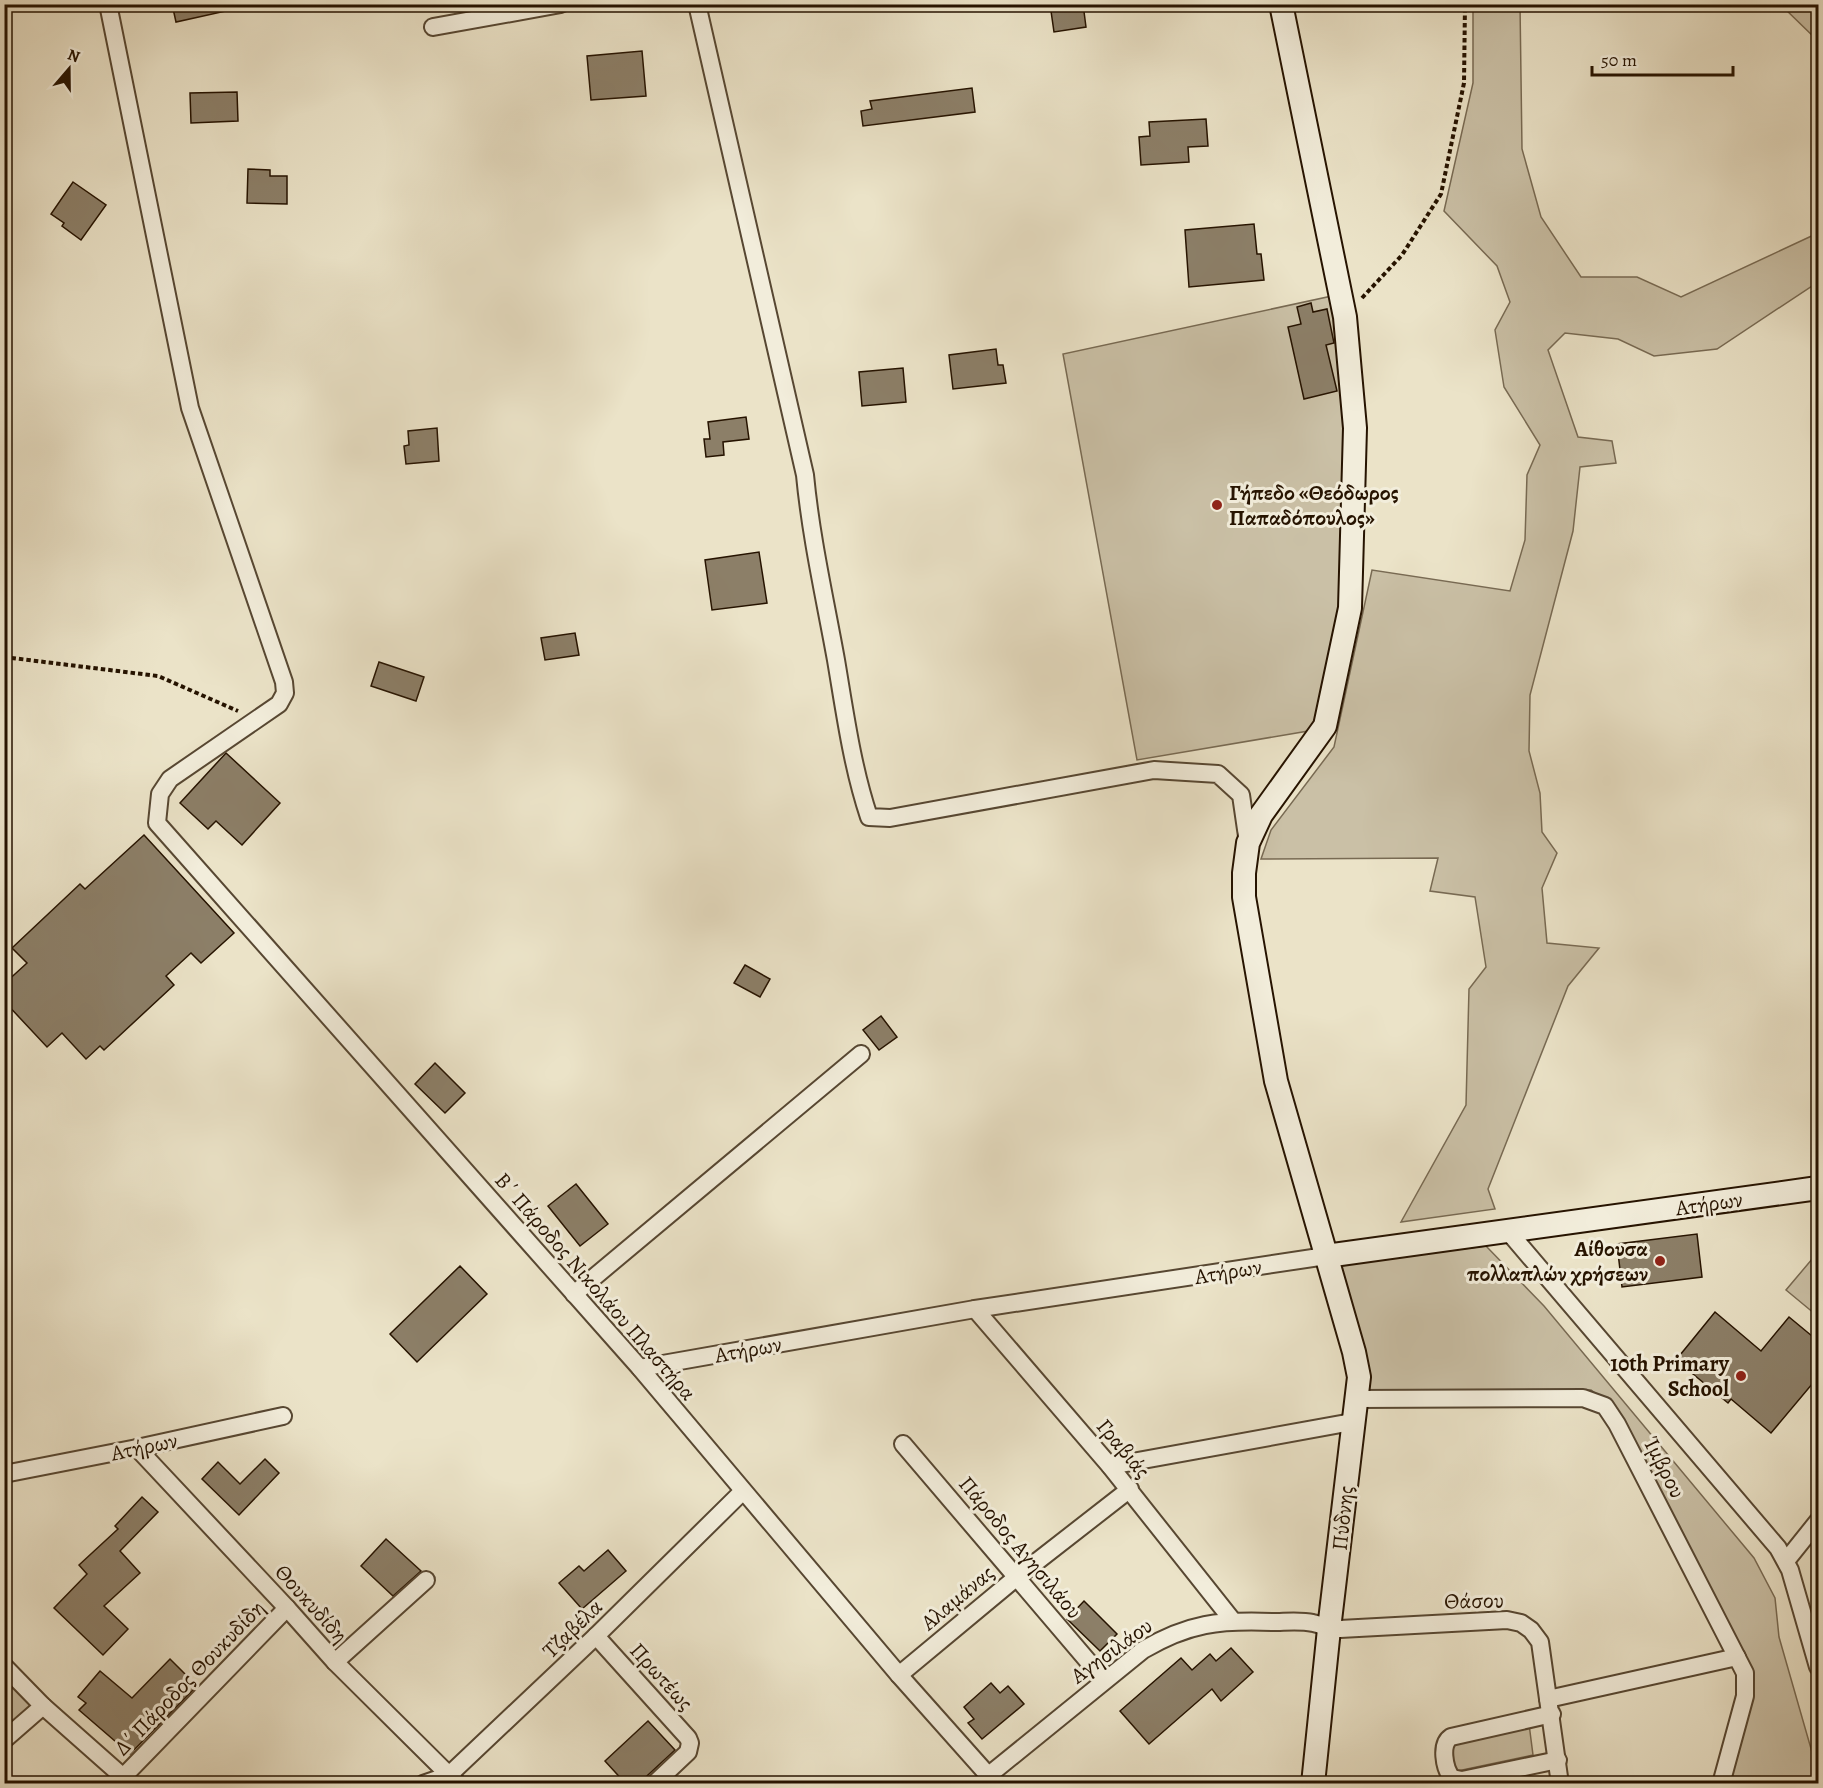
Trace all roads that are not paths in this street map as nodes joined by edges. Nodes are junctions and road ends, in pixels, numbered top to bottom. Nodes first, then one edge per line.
1 (108, 4) edge
2 (561, 4) edge
3 (698, 4) edge
4 (1281, 4) edge
5 (433, 27) dead end
6 (1248, 843) junction
7 (861, 1054) dead end
8 (1818, 1188) edge
9 (1507, 1230) junction
10 (1326, 1256) junction
11 (574, 1294) junction
12 (975, 1309) junction
13 (640, 1368) junction
14 (1356, 1399) junction
15 (283, 1416) dead end
16 (1352, 1422) junction
17 (903, 1444) dead end
18 (137, 1448) junction
19 (1110, 1466) junction
20 (4, 1474) edge
21 (1130, 1489) junction
22 (743, 1491) junction
23 (1818, 1521) edge
24 (1786, 1561) junction
25 (1017, 1576) junction
26 (426, 1580) dead end
27 (287, 1608) junction
28 (1233, 1621) junction
29 (1329, 1629) junction
30 (596, 1636) junction
31 (1737, 1657) junction
32 (335, 1662) junction
33 (4, 1666) edge
34 (1818, 1667) edge
35 (898, 1674) junction
36 (1104, 1680) junction
37 (43, 1706) junction
38 (1550, 1706) junction
39 (4, 1740) edge
40 (1558, 1760) junction
41 (453, 1779) edge
42 (128, 1780) edge
43 (989, 1781) edge
44 (423, 1784) edge
45 (654, 1784) edge
46 (1313, 1784) edge
47 (1560, 1784) edge
48 (1721, 1784) edge

1 - 11 street, Β΄ Πάροδος Νικολάου Πλαστήρα
2 - 5 street
3 - 6 street
4 - 6 street, Πύδνης
6 - 10 street, Πύδνης
7 - 11 street
8 - 9 street, Ατήρων
9 - 10 street, Ατήρων
9 - 24 street
10 - 12 street, Ατήρων
10 - 14 street, Πύδνης
11 - 13 street, Β΄ Πάροδος Νικολάου Πλαστήρα
12 - 13 street, Ατήρων
12 - 19 street, Γραβιάς
13 - 22 street, Β΄ Πάροδος Νικολάου Πλαστήρα
14 - 16 street, Πύδνης
14 - 31 street, Ίμβρου
15 - 18 street, Ατήρων
16 - 19 street
16 - 29 street, Πύδνης
17 - 25 street, Πάροδος Αγησιλάου
18 - 20 street, Ατήρων
18 - 27 street, Θουκυδίδη
19 - 21 street, Γραβιάς
21 - 25 street, Αλαμάνας
21 - 28 street, Γραβιάς
22 - 30 street, Τζαβέλα
22 - 35 street, Β΄ Πάροδος Νικολάου Πλαστήρα
23 - 24 street
24 - 34 street
25 - 35 street, Αλαμάνας
25 - 36 street, Πάροδος Αγησιλάου
26 - 32 street
27 - 32 street, Θουκυδίδη
27 - 42 street, Δ΄ Πάροδος Θουκυδίδη
28 - 29 street, Αγησιλάου
28 - 36 street, Αγησιλάου
29 - 38 street, Θάσου
29 - 46 street, Πύδνης
30 - 41 street, Τζαβέλα
30 - 45 street, Πρωτέως
31 - 38 street
31 - 48 street, Ίμβρου
32 - 41 street, Θουκυδίδη
33 - 37 street
35 - 43 street, Β΄ Πάροδος Νικολάου Πλαστήρα
36 - 43 street, Αγησιλάου
37 - 39 street
37 - 42 street
38 - 40 street, Θάσου
38 - 40 street
40 - 47 street, Θάσου
41 - 44 street, Τζαβέλα

